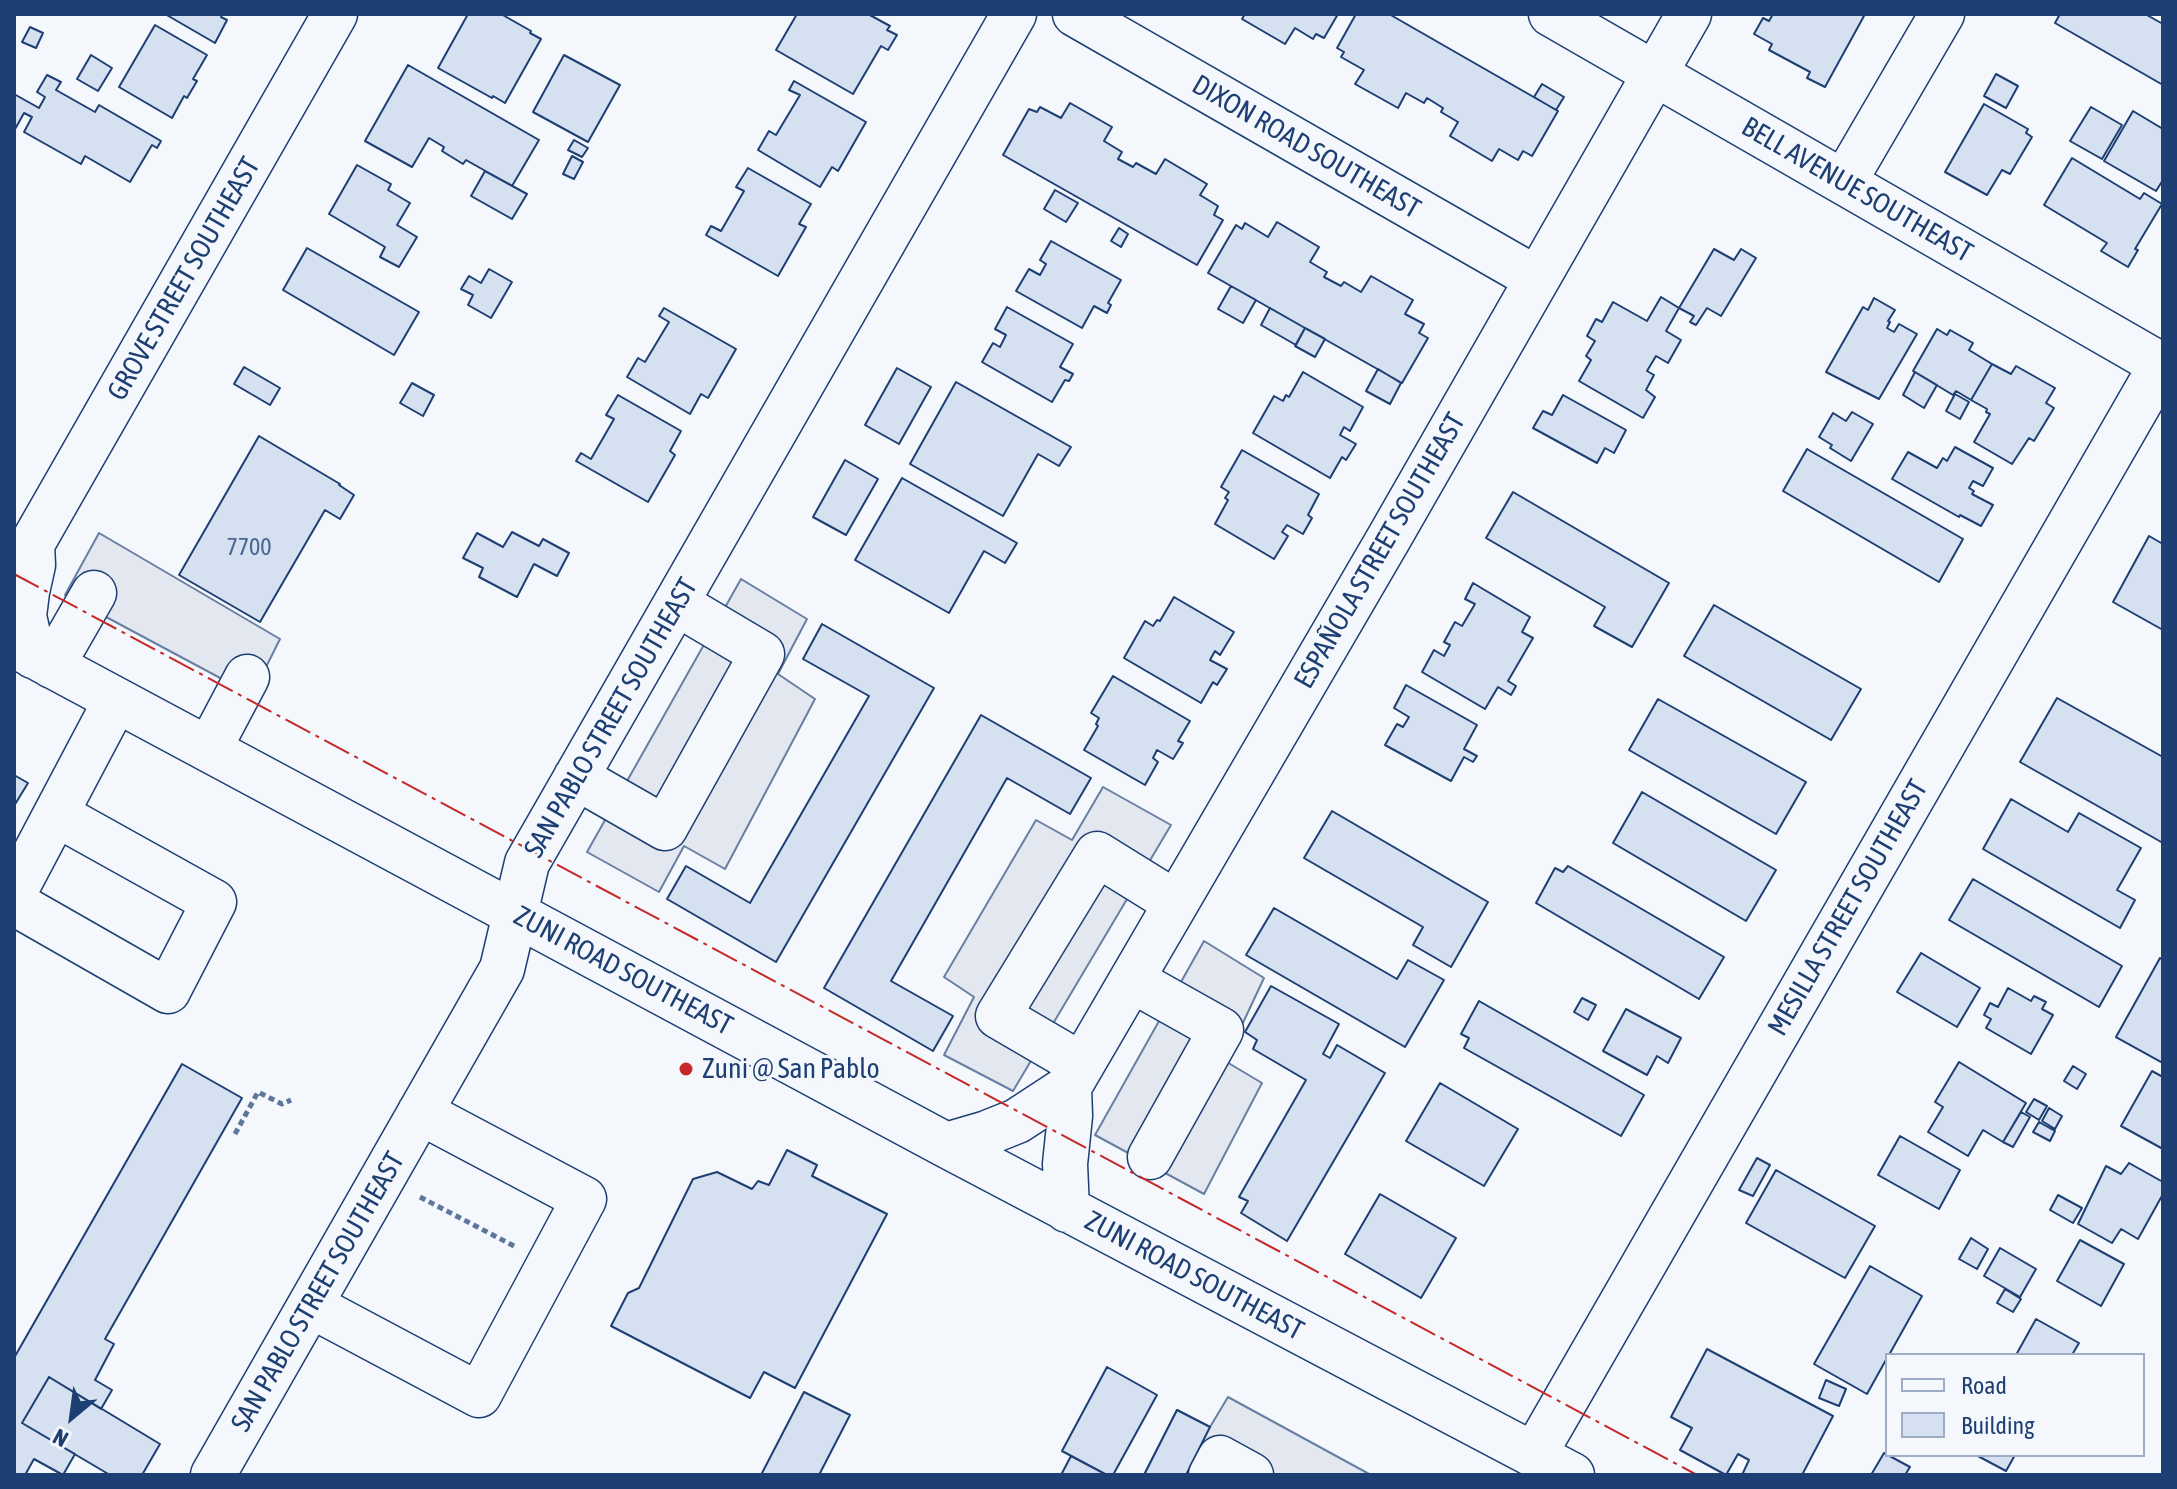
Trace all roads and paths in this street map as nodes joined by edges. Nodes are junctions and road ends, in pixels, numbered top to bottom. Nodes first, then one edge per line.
1 (335, 14) edge
2 (1014, 14) edge
3 (1075, 14) edge
4 (1551, 14) edge
5 (1689, 14) edge
6 (1942, 14) edge
7 (1655, 73) junction
8 (1844, 182) junction
9 (1537, 279) junction
10 (2163, 364) edge
11 (23, 550) edge
12 (94, 593) dead end
13 (676, 603) junction
14 (33, 656) edge
15 (247, 677) dead end
16 (116, 700) junction
17 (209, 749) junction
18 (576, 777) junction
19 (56, 814) junction
20 (14, 893) edge
21 (14, 903) edge
22 (1176, 903) junction
23 (515, 913) junction
24 (1132, 980) junction
25 (1076, 1076) junction
26 (291, 1100) dead end
27 (420, 1112) junction
28 (235, 1134) dead end
29 (946, 1145) junction
30 (1150, 1157) dead end
31 (415, 1195) dead end
32 (1067, 1210) junction
33 (514, 1247) dead end
34 (310, 1305) junction
35 (1534, 1455) junction
36 (213, 1475) edge
37 (1211, 1475) edge
38 (1251, 1475) edge
39 (1572, 1475) edge

1 - 11 street, GROVE STREET SOUTHEAST
2 - 13 street, SAN PABLO STREET SOUTHEAST
3 - 9 street, DIXON ROAD SOUTHEAST
4 - 7 street, BELL AVENUE SOUTHEAST
5 - 7 street, ESPAÑOLA STREET SOUTHEAST
6 - 8 street
7 - 8 street, BELL AVENUE SOUTHEAST
7 - 9 street, ESPAÑOLA STREET SOUTHEAST
8 - 10 street, BELL AVENUE SOUTHEAST
9 - 22 street, ESPAÑOLA STREET SOUTHEAST
10 - 35 street, MESILLA STREET SOUTHEAST
11 - 14 street, GROVE STREET SOUTHEAST
12 - 14 street
13 - 18 street, SAN PABLO STREET SOUTHEAST
13 - 18 street
14 - 16 street, ZUNI ROAD SOUTHEAST
15 - 17 street
16 - 17 street, ZUNI ROAD SOUTHEAST
16 - 19 street
17 - 23 street, ZUNI ROAD SOUTHEAST
18 - 23 street, SAN PABLO STREET SOUTHEAST
19 - 20 street
19 - 21 street
22 - 24 street, ESPAÑOLA STREET SOUTHEAST
22 - 25 street
23 - 27 street, SAN PABLO STREET SOUTHEAST
23 - 29 street, ZUNI ROAD SOUTHEAST
24 - 25 street, ESPAÑOLA STREET SOUTHEAST
24 - 30 street
25 - 29 street, ESPAÑOLA STREET SOUTHEAST
25 - 32 street
26 - 28 path
27 - 34 street, SAN PABLO STREET SOUTHEAST
27 - 34 street
29 - 32 street, ZUNI ROAD SOUTHEAST
31 - 33 path
32 - 35 street, ZUNI ROAD SOUTHEAST
34 - 36 street, SAN PABLO STREET SOUTHEAST
35 - 39 street, ZUNI ROAD SOUTHEAST
37 - 38 street

